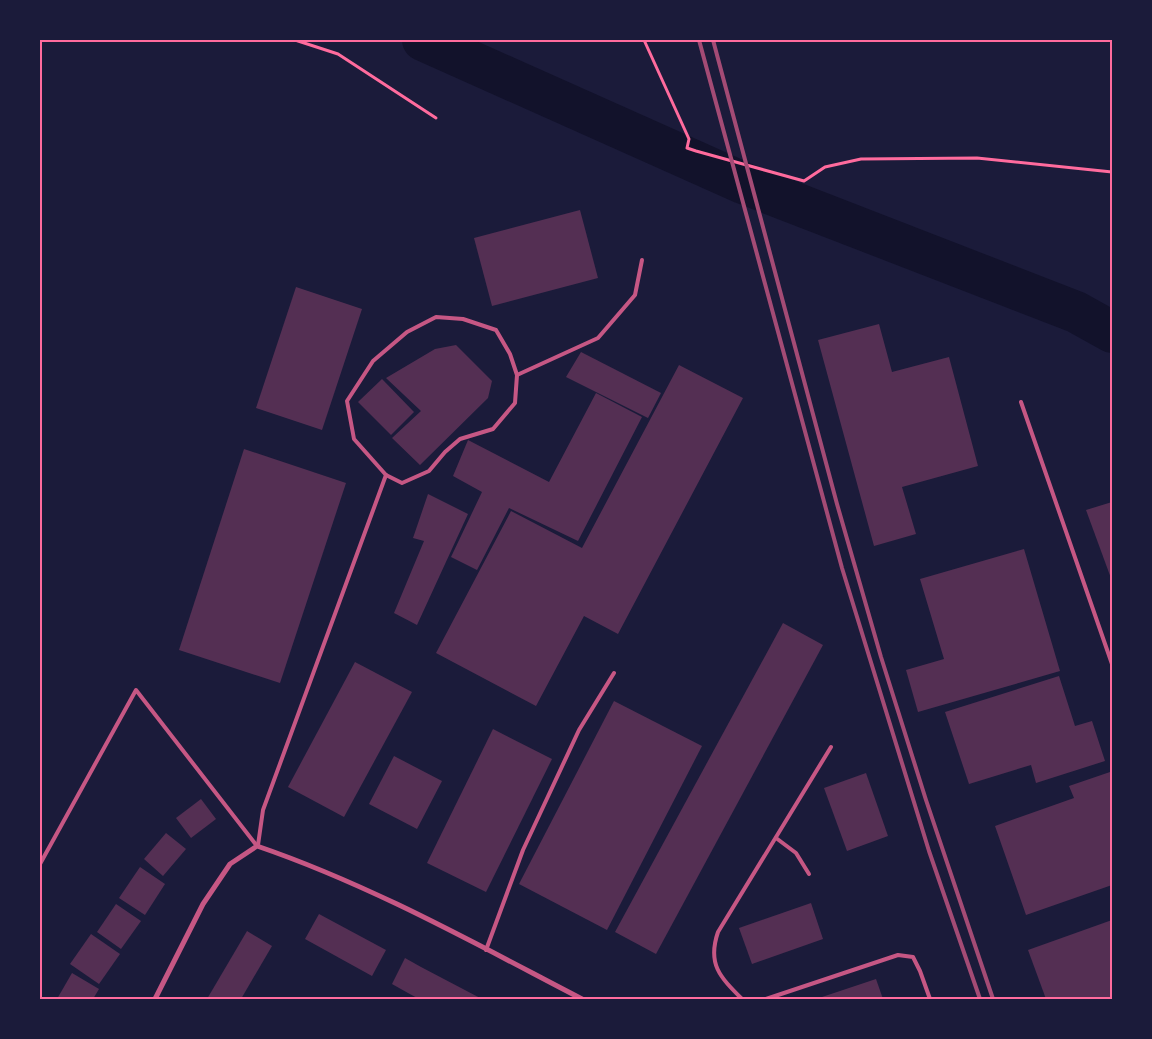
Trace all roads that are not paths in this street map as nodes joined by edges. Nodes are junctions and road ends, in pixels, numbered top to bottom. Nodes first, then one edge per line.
1 (642, 260) dead end
2 (517, 375) junction
3 (1021, 402) dead end
4 (386, 474) junction
5 (1112, 664) edge
6 (614, 672) dead end
7 (831, 747) dead end
8 (776, 838) junction
9 (257, 846) junction
10 (40, 864) edge
11 (810, 874) dead end
12 (486, 950) junction
13 (155, 999) edge
14 (582, 999) edge
15 (742, 999) edge
16 (766, 999) edge
17 (930, 999) edge

1 - 2 lane
2 - 4 lane
2 - 4 lane
3 - 5 lane
4 - 9 lane
6 - 12 lane
7 - 8 lane
8 - 11 lane
8 - 15 lane
9 - 10 lane
9 - 12 street
9 - 13 street
12 - 14 street
16 - 17 lane

